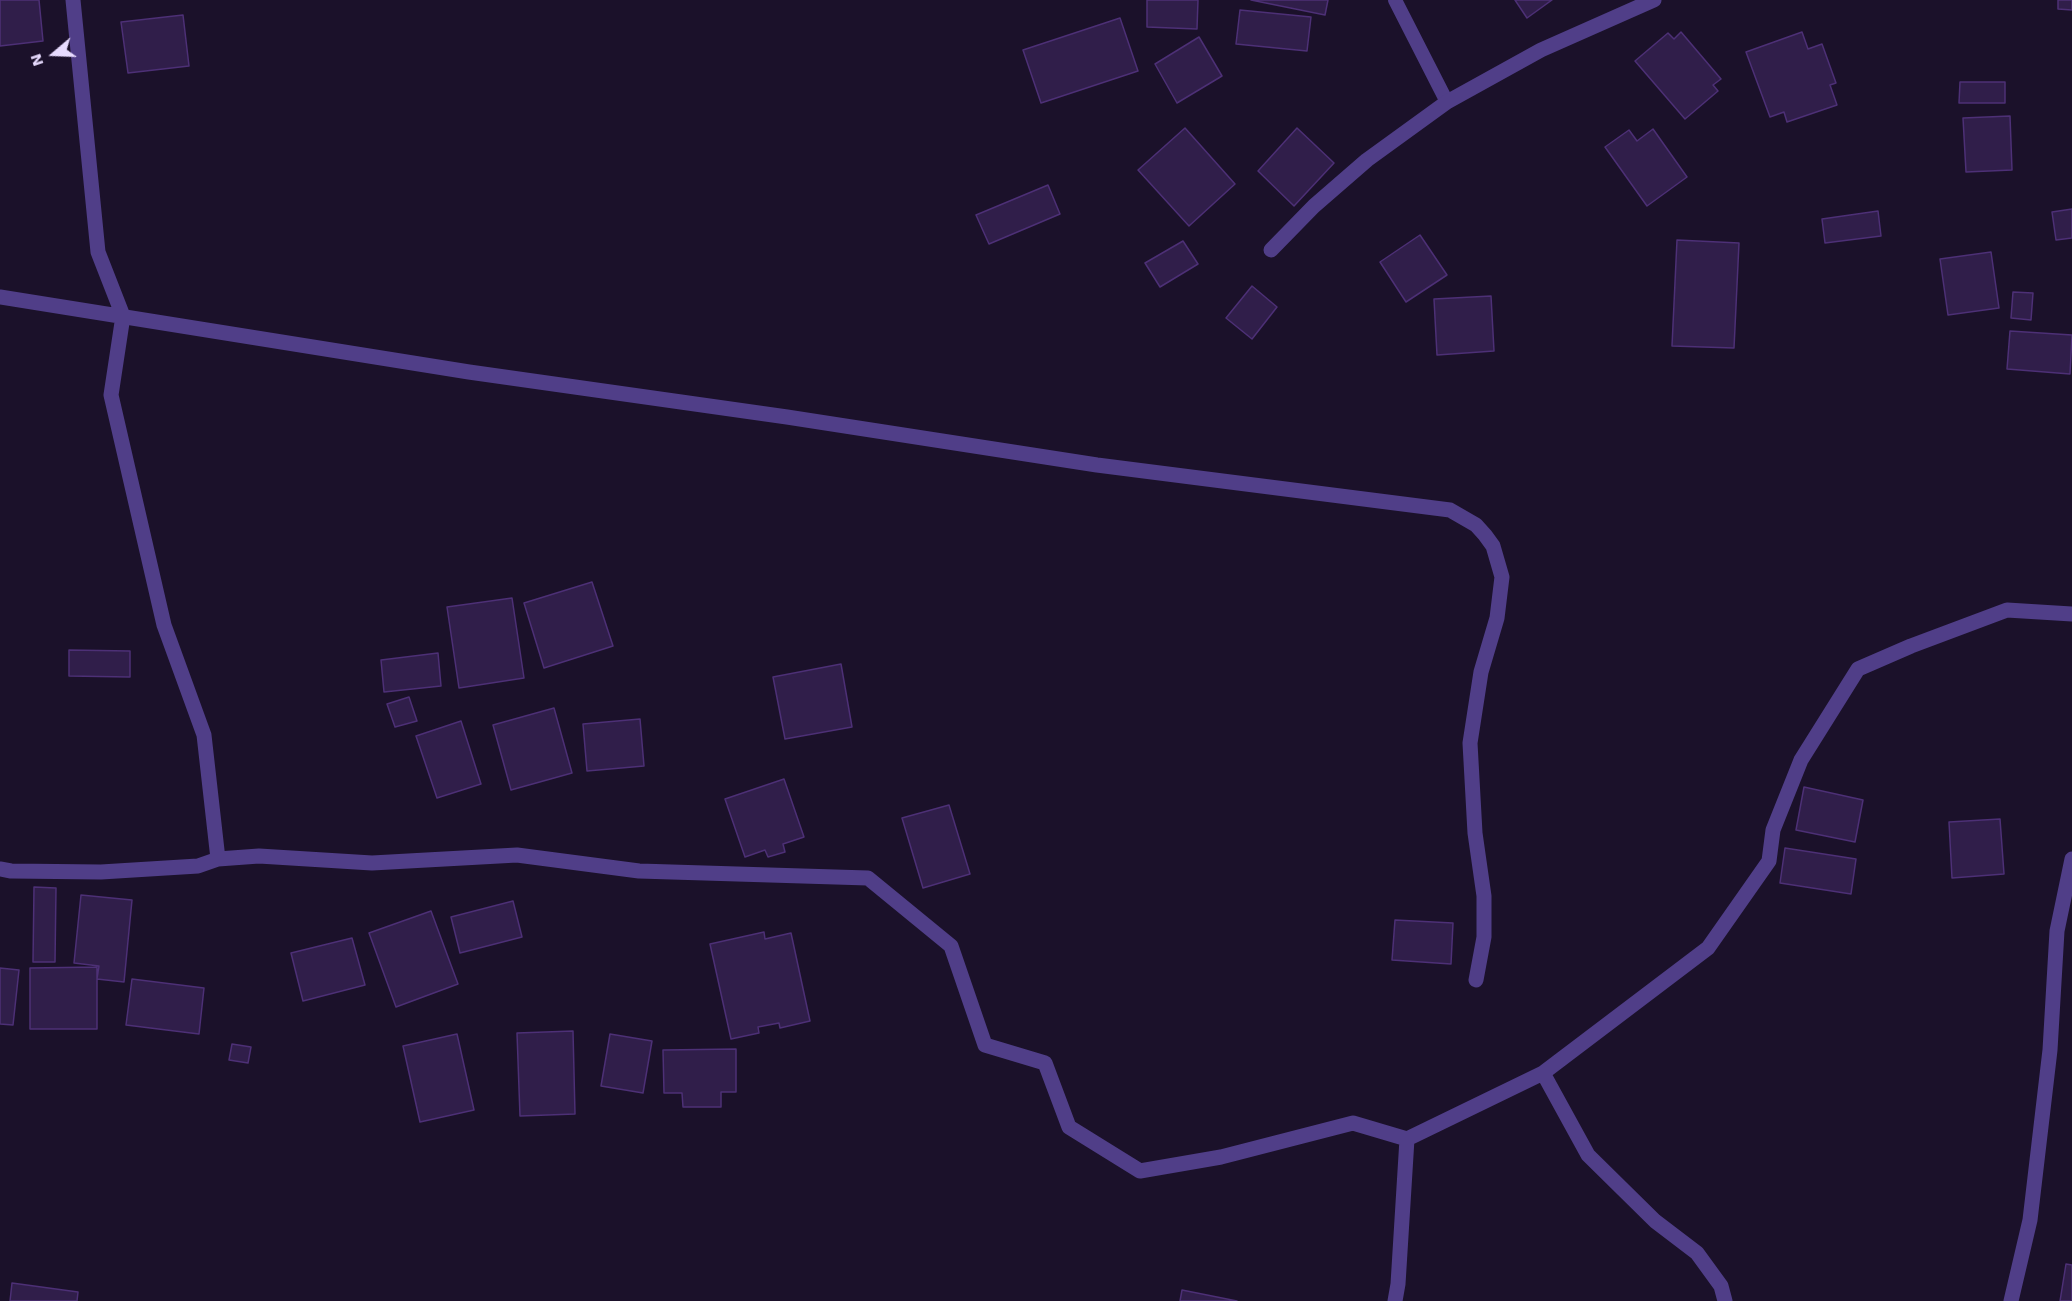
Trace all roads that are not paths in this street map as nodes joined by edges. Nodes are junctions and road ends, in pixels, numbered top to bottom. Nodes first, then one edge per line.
1 (73, 0) edge
2 (1395, 0) edge
3 (1653, 0) edge
4 (1447, 102) junction
5 (1271, 250) dead end
6 (0, 297) edge
7 (123, 316) junction
8 (2072, 614) edge
9 (218, 859) junction
10 (2072, 859) edge
11 (0, 869) edge
12 (1476, 980) dead end
13 (1543, 1073) junction
14 (1407, 1139) junction
15 (1395, 1301) edge
16 (1725, 1301) edge
17 (2011, 1301) edge

1 - 7 street
2 - 4 lane
3 - 4 street
4 - 5 street
6 - 7 street
7 - 9 street
7 - 12 street
8 - 13 street
9 - 11 street
9 - 14 street
10 - 17 street
13 - 14 street
13 - 16 street
14 - 15 street

